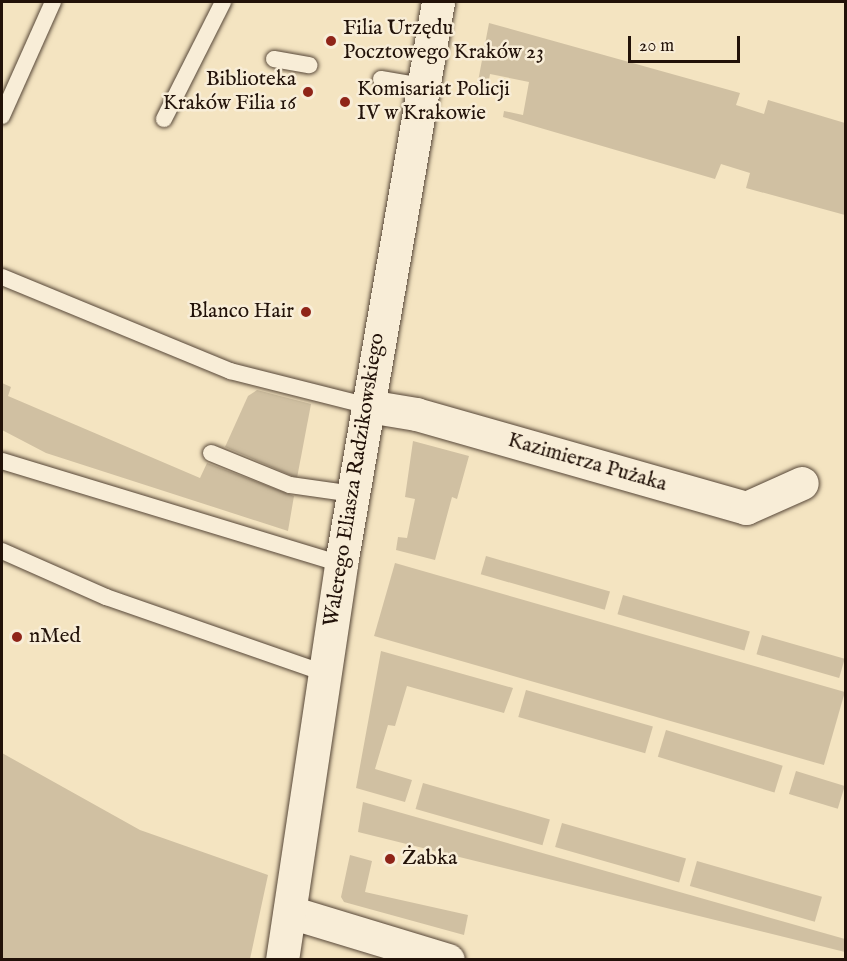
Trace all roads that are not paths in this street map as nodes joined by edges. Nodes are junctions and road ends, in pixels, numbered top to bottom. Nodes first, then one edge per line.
1 (54, 2) edge
2 (223, 2) edge
3 (438, 2) edge
4 (274, 59) dead end
5 (309, 65) dead end
6 (381, 79) dead end
7 (423, 86) junction
8 (2, 116) edge
9 (164, 119) dead end
10 (2, 277) edge
11 (368, 406) junction
12 (211, 453) dead end
13 (2, 461) edge
14 (802, 483) dead end
15 (353, 494) junction
16 (2, 551) edge
17 (341, 564) junction
18 (324, 673) junction
19 (290, 912) junction
20 (282, 960) edge
21 (448, 960) edge

1 - 8 lane
2 - 9 lane
3 - 7 street, Walerego Eliasza Radzikowskiego
4 - 5 lane
6 - 7 lane
7 - 11 street, Walerego Eliasza Radzikowskiego
10 - 11 lane
11 - 14 street, Kazimierza Pużaka
11 - 15 street, Walerego Eliasza Radzikowskiego
12 - 15 lane
13 - 17 lane
15 - 17 street, Walerego Eliasza Radzikowskiego
16 - 18 lane
17 - 18 street, Walerego Eliasza Radzikowskiego
18 - 19 street, Walerego Eliasza Radzikowskiego
19 - 20 street, Walerego Eliasza Radzikowskiego
19 - 21 street

